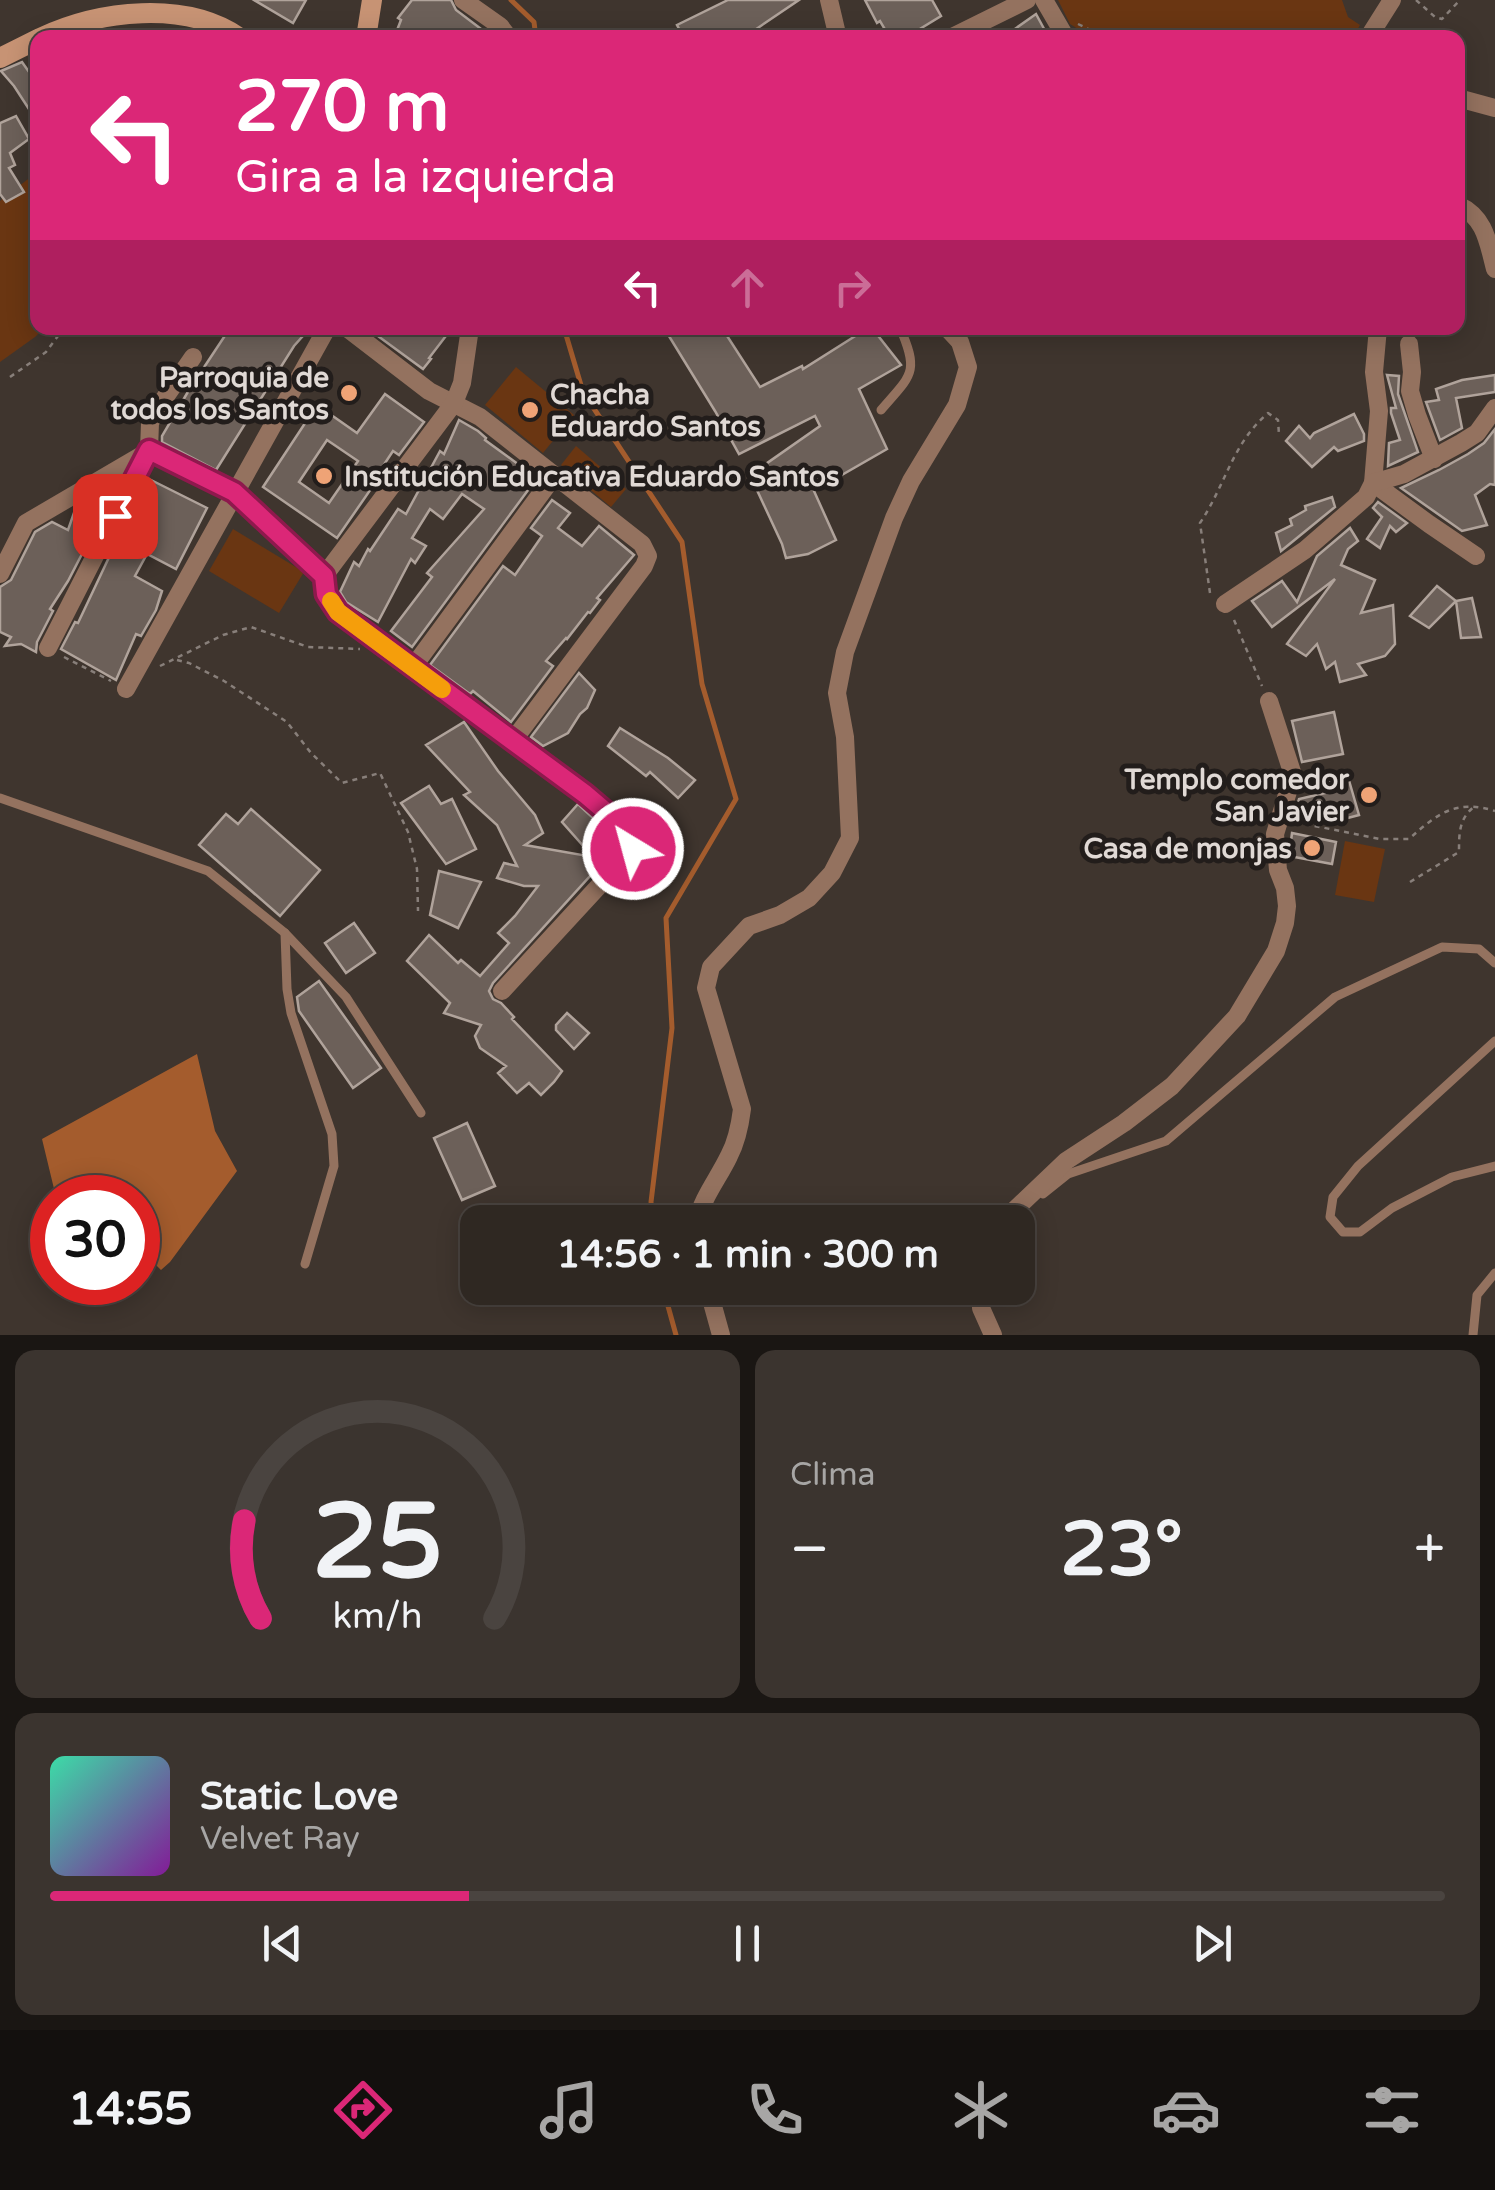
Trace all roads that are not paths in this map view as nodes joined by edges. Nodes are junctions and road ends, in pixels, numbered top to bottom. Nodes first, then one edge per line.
1 (372, 0) edge
2 (463, 0) edge
3 (829, 0) edge
4 (1027, 0) edge
5 (1044, 0) edge
6 (1392, 0) edge
7 (1069, 29) edge
8 (56, 30) edge
9 (231, 30) edge
10 (367, 30) edge
11 (503, 30) edge
12 (836, 30) edge
13 (966, 30) edge
14 (1373, 30) edge
15 (30, 42) edge
16 (3, 56) edge
17 (1465, 100) edge
18 (1495, 108) edge
19 (1465, 208) edge
20 (1495, 269) edge
21 (323, 335) edge
22 (355, 335) edge
23 (469, 335) edge
24 (903, 335) edge
25 (958, 335) edge
26 (1377, 335) edge
27 (1409, 344) dead end
28 (193, 357) dead end
29 (454, 403) junction
30 (1495, 408) edge
31 (881, 410) dead end
32 (149, 450) junction
33 (1434, 459) junction
34 (554, 476) junction
35 (1374, 483) junction
36 (234, 492) junction
37 (1476, 556) dead end
38 (0, 574) edge
39 (324, 576) junction
40 (1225, 604) road end
41 (48, 648) road end
42 (413, 667) junction
43 (126, 689) road end
44 (1269, 701) road end
45 (512, 742) junction
46 (0, 798) edge
47 (284, 933) junction
48 (1495, 962) edge
49 (502, 991) dead end
50 (1495, 1042) edge
51 (421, 1113) dead end
52 (1495, 1166) edge
53 (703, 1205) edge
54 (1021, 1205) edge
55 (1027, 1205) edge
56 (305, 1264) dead end
57 (1495, 1273) edge
58 (713, 1305) edge
59 (981, 1305) edge
60 (721, 1335) edge
61 (994, 1335) edge
62 (1473, 1335) edge

1 - 10 street
2 - 11 street
3 - 12 street
4 - 13 street
5 - 7 street
6 - 14 street
8 - 9 street
15 - 16 street
17 - 18 street
19 - 20 street
21 - 36 street
22 - 29 street
23 - 29 street
24 - 31 lane
25 - 53 street
26 - 35 street
27 - 33 street
28 - 32 street
29 - 34 street
29 - 39 street
30 - 33 street
32 - 36 street
32 - 38 street
32 - 41 street
33 - 35 street
34 - 42 street
34 - 45 street
35 - 37 street
35 - 40 street
36 - 39 street
36 - 43 street
39 - 42 street
42 - 45 street
44 - 54 street
45 - 49 street
46 - 47 lane
47 - 51 lane
47 - 56 lane
48 - 55 lane
50 - 52 lane
57 - 62 lane
58 - 60 street
59 - 61 street

